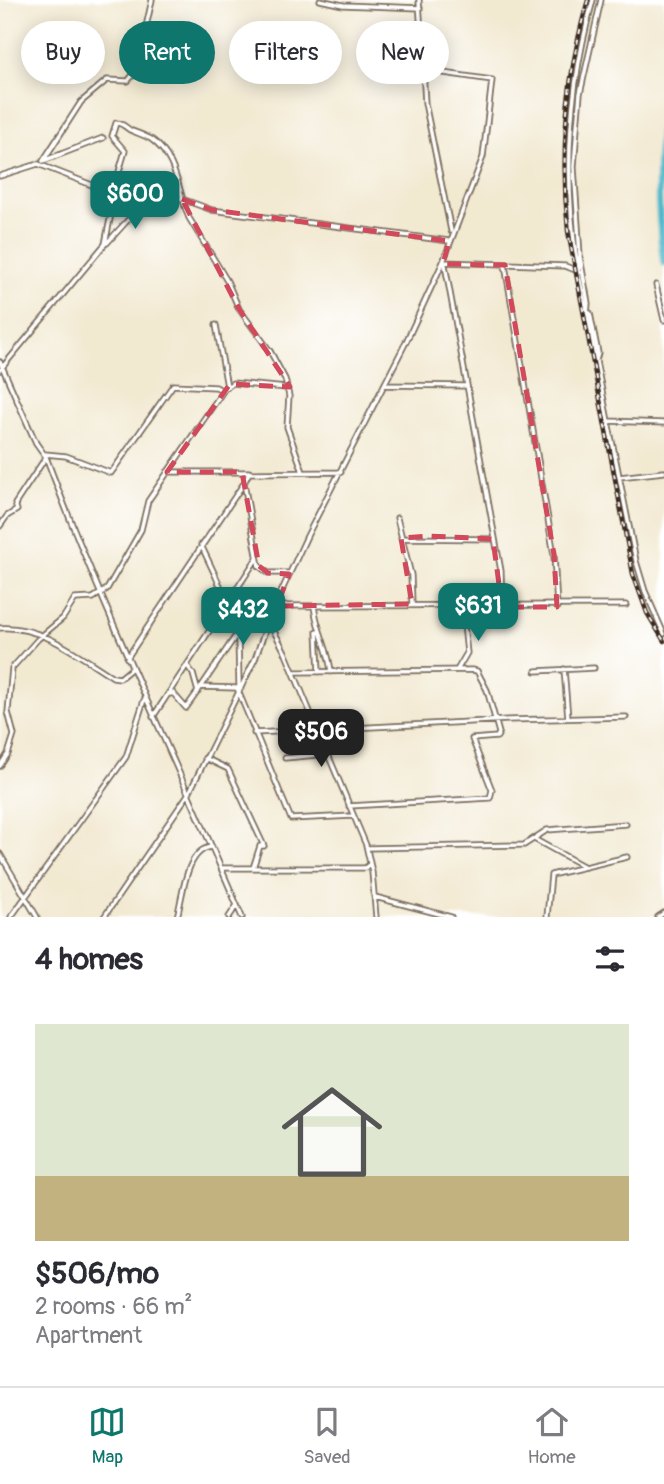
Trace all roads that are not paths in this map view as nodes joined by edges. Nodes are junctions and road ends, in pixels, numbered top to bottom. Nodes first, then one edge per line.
1 (152, 0) edge
2 (320, 0) edge
3 (419, 0) edge
4 (593, 0) edge
5 (601, 0) edge
6 (420, 8) junction
7 (421, 21) edge
8 (449, 73) edge
9 (424, 84) edge
10 (103, 138) dead end
11 (41, 162) junction
12 (0, 176) edge
13 (115, 194) junction
14 (147, 199) junction
15 (182, 199) junction
16 (449, 219) junction
17 (458, 219) junction
18 (452, 233) junction
19 (449, 242) junction
20 (105, 244) junction
21 (580, 254) junction
22 (444, 263) junction
23 (505, 265) junction
24 (577, 265) junction
25 (578, 271) junction
26 (656, 285) dead end
27 (589, 311) junction
28 (587, 317) junction
29 (664, 320) edge
30 (216, 325) dead end
31 (596, 362) junction
32 (1, 367) edge
33 (385, 385) junction
34 (467, 386) junction
35 (226, 387) junction
36 (287, 388) junction
37 (223, 391) junction
38 (607, 421) junction
39 (664, 423) edge
40 (44, 455) junction
41 (167, 472) junction
42 (250, 472) junction
43 (303, 472) junction
44 (341, 472) junction
45 (664, 472) edge
46 (619, 477) junction
47 (244, 483) junction
48 (397, 518) dead end
49 (0, 526) edge
50 (401, 538) junction
51 (494, 539) junction
52 (201, 545) junction
53 (257, 556) junction
54 (290, 573) junction
55 (102, 595) junction
56 (280, 597) junction
57 (228, 600) junction
58 (412, 604) junction
59 (626, 605) dead end
60 (277, 606) junction
61 (314, 606) junction
62 (462, 606) junction
63 (502, 607) junction
64 (557, 607) junction
65 (269, 622) junction
66 (244, 623) junction
67 (0, 628) edge
68 (317, 630) junction
69 (239, 632) junction
70 (43, 634) junction
71 (664, 634) edge
72 (127, 658) junction
73 (187, 665) junction
74 (594, 668) dead end
75 (131, 669) junction
76 (564, 669) junction
77 (457, 670) junction
78 (536, 671) dead end
79 (293, 672) junction
80 (319, 672) junction
81 (331, 672) junction
82 (201, 687) junction
83 (239, 690) junction
84 (198, 692) junction
85 (170, 694) junction
86 (144, 699) junction
87 (153, 717) junction
88 (626, 717) dead end
89 (568, 718) junction
90 (495, 721) junction
91 (317, 728) junction
92 (254, 733) junction
93 (328, 754) junction
94 (205, 758) junction
95 (285, 758) dead end
96 (0, 766) edge
97 (189, 793) junction
98 (349, 806) junction
99 (353, 816) junction
100 (626, 824) dead end
101 (534, 839) junction
102 (212, 846) junction
103 (367, 848) junction
104 (0, 854) edge
105 (627, 857) dead end
106 (369, 866) junction
107 (587, 868) junction
108 (221, 869) junction
109 (253, 869) junction
110 (25, 896) junction
111 (375, 897) junction
112 (236, 905) junction
113 (664, 913) edge
114 (10, 917) edge
115 (37, 917) edge
116 (104, 917) edge
117 (177, 917) edge
118 (229, 917) edge
119 (242, 917) edge
120 (376, 917) edge
121 (451, 917) edge
122 (547, 917) edge
123 (658, 917) edge

1 - 11 street
2 - 6 street
3 - 6 street
4 - 24 street
5 - 21 street
6 - 7 street
8 - 17 street
9 - 16 street
10 - 11 street
11 - 12 street
11 - 13 street
13 - 14 street
13 - 15 street
13 - 20 street
14 - 15 street
14 - 20 street
15 - 19 street
15 - 36 street
16 - 17 street
16 - 18 street
17 - 18 street
18 - 19 street
19 - 22 street
20 - 32 street
21 - 24 street
21 - 27 street
22 - 23 street
22 - 33 street
22 - 34 street
23 - 25 street
23 - 64 street
24 - 25 street
25 - 28 street
26 - 29 street
27 - 28 street
27 - 31 street
28 - 31 street
30 - 35 street
31 - 38 street
32 - 40 street
33 - 34 street
33 - 44 street
34 - 51 street
35 - 36 street
35 - 37 street
36 - 43 street
37 - 40 street
37 - 41 street
38 - 39 street
38 - 46 street
40 - 49 street
40 - 55 street
41 - 42 street
41 - 55 street
42 - 43 street
42 - 47 street
43 - 44 street
44 - 54 street
45 - 46 street
46 - 71 street
47 - 52 street
47 - 53 street
48 - 50 street
50 - 51 street
50 - 58 street
51 - 63 street
52 - 57 street
52 - 72 street
53 - 54 street
53 - 57 street
54 - 56 street
55 - 70 street
55 - 72 street
56 - 60 street
56 - 66 street
57 - 66 street
57 - 73 street
58 - 61 street
58 - 62 street
59 - 64 street
60 - 61 street
60 - 65 street
61 - 68 street
62 - 63 street
62 - 77 street
63 - 64 street
65 - 79 street
65 - 83 street
66 - 69 street
67 - 70 street
68 - 80 street
68 - 81 street
69 - 82 street
69 - 83 street
70 - 75 street
70 - 96 street
72 - 75 street
73 - 84 street
73 - 85 street
74 - 76 street
75 - 86 street
76 - 78 street
76 - 89 street
77 - 81 street
77 - 90 street
79 - 80 street
79 - 91 street
80 - 81 street
82 - 83 street
82 - 84 street
83 - 92 street
83 - 94 street
84 - 85 street
85 - 87 street
86 - 87 street
86 - 110 street
87 - 97 street
88 - 89 street
89 - 90 street
90 - 91 street
90 - 98 street
91 - 92 street
91 - 93 street
92 - 99 street
93 - 95 street
93 - 98 street
94 - 97 street
94 - 109 street
97 - 102 street
97 - 116 street
98 - 99 street
99 - 103 street
100 - 101 street
101 - 103 street
101 - 107 street
102 - 108 street
102 - 117 street
103 - 106 street
104 - 110 street
105 - 107 street
106 - 109 street
106 - 111 street
107 - 122 street
108 - 109 street
108 - 112 street
110 - 114 street
110 - 115 street
111 - 120 street
111 - 121 street
112 - 118 street
112 - 119 street
113 - 123 street

